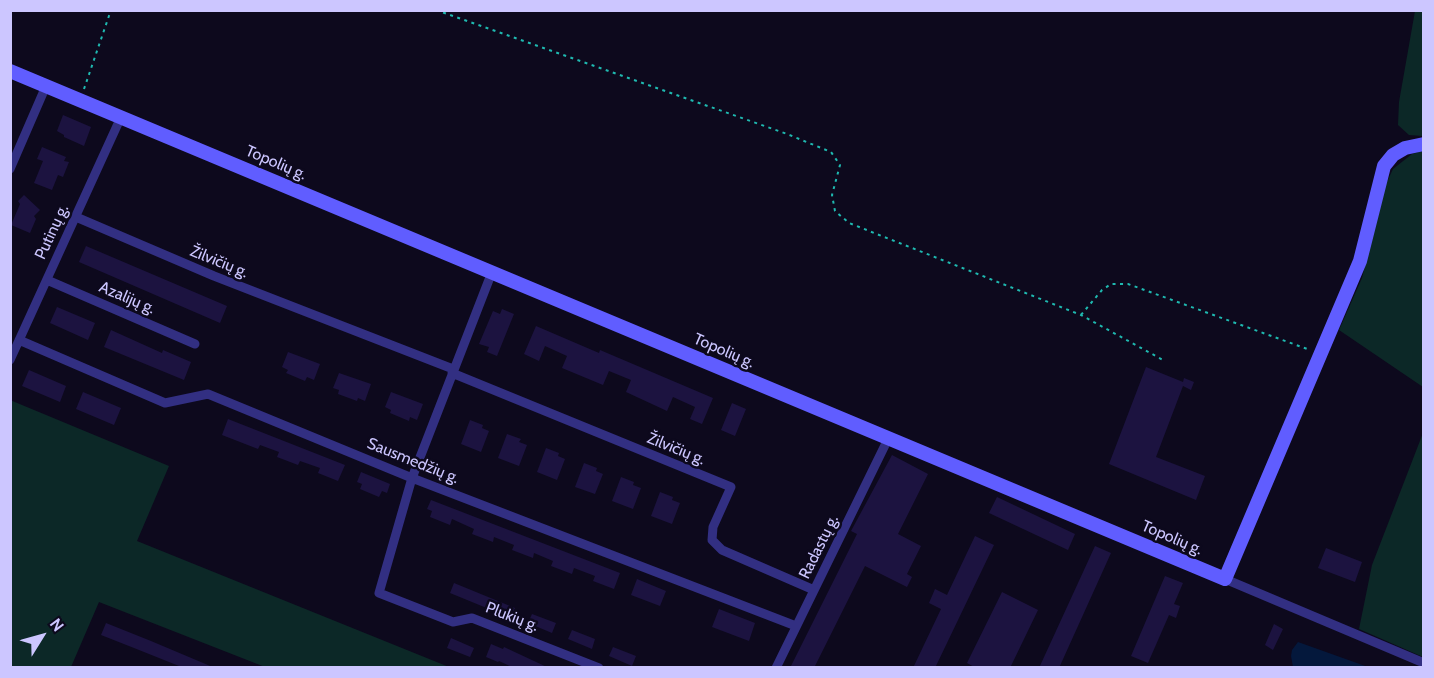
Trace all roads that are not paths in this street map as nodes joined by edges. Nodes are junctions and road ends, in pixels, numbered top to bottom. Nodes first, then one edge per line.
1 (10, 71) edge
2 (46, 86) junction
3 (121, 117) junction
4 (1424, 144) edge
5 (10, 169) edge
6 (76, 217) junction
7 (492, 272) junction
8 (47, 280) junction
9 (19, 340) junction
10 (195, 344) dead end
11 (10, 360) edge
12 (452, 371) junction
13 (888, 439) junction
14 (412, 477) junction
15 (1225, 579) junction
16 (814, 590) junction
17 (796, 626) junction
18 (1424, 663) edge
19 (599, 668) edge
20 (776, 668) edge

1 - 2 street, Topolių g.
2 - 3 street, Topolių g.
2 - 5 street
3 - 6 street, Putinų g.
3 - 7 street, Topolių g.
4 - 15 street
6 - 8 street, Putinų g.
6 - 12 street, Žilvičių g.
7 - 12 street
7 - 13 street, Topolių g.
8 - 9 street, Putinų g.
8 - 10 street, Azalijų g.
9 - 11 street, Putinų g.
9 - 14 street, Sausmedžių g.
12 - 14 street
12 - 16 street, Žilvičių g.
13 - 15 street, Topolių g.
13 - 16 street, Radastų g.
14 - 17 street, Sausmedžių g.
14 - 19 street, Plukių g.
15 - 18 street, Topolių g.
16 - 17 street, Radastų g.
17 - 20 street, Radastų g.

